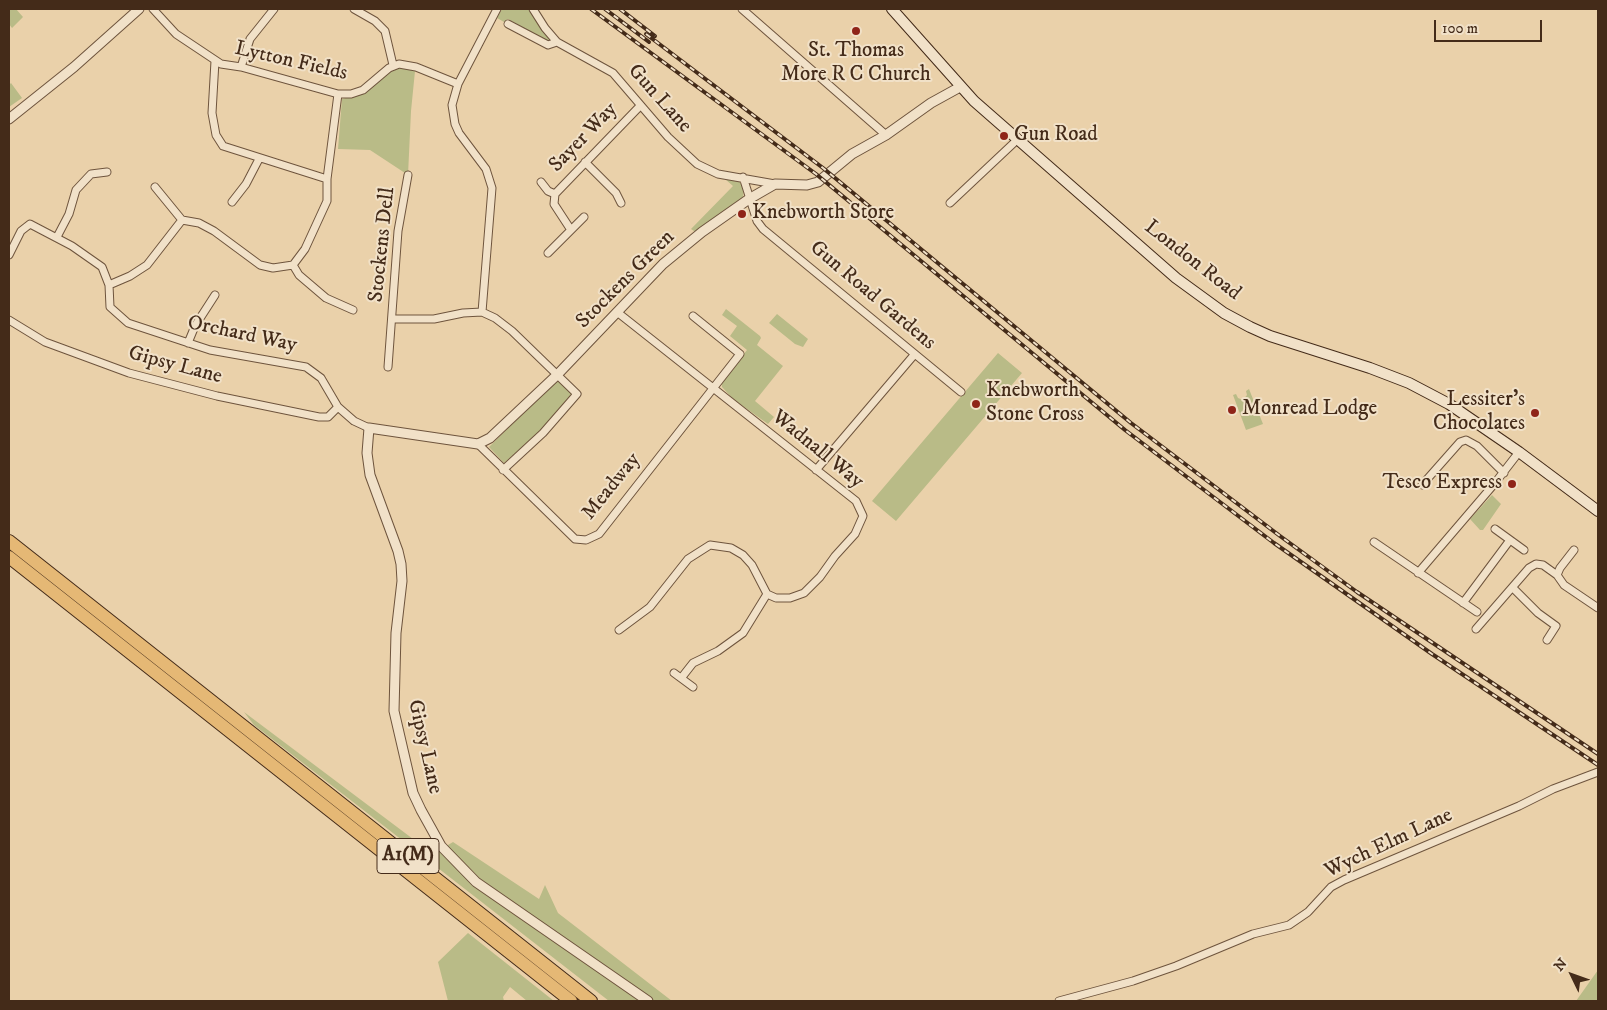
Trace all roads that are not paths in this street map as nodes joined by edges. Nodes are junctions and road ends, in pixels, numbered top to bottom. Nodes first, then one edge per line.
1 (139, 9) edge
2 (153, 9) edge
3 (274, 9) edge
4 (354, 9) edge
5 (497, 9) edge
6 (533, 9) edge
7 (742, 9) edge
8 (892, 9) edge
9 (508, 24) dead end
10 (557, 42) junction
11 (215, 61) junction
12 (393, 65) junction
13 (241, 67) junction
14 (458, 84) junction
15 (960, 87) junction
16 (338, 94) junction
17 (640, 106) junction
18 (9, 119) edge
19 (886, 136) junction
20 (1018, 139) junction
21 (258, 159) junction
22 (585, 162) junction
23 (107, 172) dead end
24 (408, 175) dead end
25 (743, 177) junction
26 (327, 179) junction
27 (541, 182) dead end
28 (775, 184) junction
29 (155, 187) dead end
30 (554, 194) junction
31 (749, 199) junction
32 (232, 202) dead end
33 (621, 203) dead end
34 (950, 203) dead end
35 (584, 217) dead end
36 (182, 220) junction
37 (570, 230) junction
38 (57, 237) junction
39 (548, 253) dead end
40 (9, 254) edge
41 (293, 265) junction
42 (110, 285) junction
43 (215, 295) dead end
44 (353, 310) dead end
45 (482, 312) junction
46 (617, 312) junction
47 (693, 316) dead end
48 (393, 319) junction
49 (9, 320) edge
50 (188, 343) junction
51 (914, 355) junction
52 (388, 367) dead end
53 (557, 375) junction
54 (712, 388) junction
55 (961, 392) dead end
56 (338, 407) junction
57 (369, 428) junction
58 (478, 444) junction
59 (1519, 452) junction
60 (503, 470) junction
61 (816, 470) junction
62 (1504, 472) junction
63 (1422, 485) dead end
64 (1598, 511) edge
65 (1495, 529) dead end
66 (1510, 540) junction
67 (9, 541) edge
68 (1374, 542) dead end
69 (1524, 550) dead end
70 (1574, 550) dead end
71 (9, 557) edge
72 (1418, 573) junction
73 (1557, 575) junction
74 (1513, 588) junction
75 (767, 594) junction
76 (1463, 603) junction
77 (1598, 608) edge
78 (1477, 612) dead end
79 (619, 630) dead end
80 (1476, 630) dead end
81 (1547, 640) dead end
82 (674, 673) dead end
83 (682, 677) junction
84 (694, 687) dead end
85 (1598, 772) edge
86 (571, 1001) edge
87 (591, 1001) edge
88 (648, 1001) edge
89 (1059, 1001) edge

1 - 18 street
2 - 11 street, Lytton Fields
3 - 13 street
4 - 12 street
5 - 14 street
6 - 10 street, Gun Lane
7 - 19 street
8 - 15 main road, London Road
9 - 10 street
10 - 17 street, Gun Lane
11 - 13 street, Lytton Fields
11 - 21 street
12 - 14 street
12 - 16 street, Lytton Fields
13 - 16 street, Lytton Fields
14 - 45 street
15 - 19 street
15 - 20 main road, London Road
16 - 26 street
17 - 22 street, Sayer Way
17 - 25 street, Gun Lane
19 - 28 street
20 - 34 street
20 - 59 main road, London Road
21 - 26 street
21 - 32 street
22 - 30 street, Sayer Way
22 - 33 street
23 - 38 street
24 - 48 street, Stockens Dell
25 - 28 street, Gun Lane
25 - 31 street, Gun Road Gardens
26 - 41 street
27 - 30 street, Sayer Way
28 - 31 street, Stockens Green
29 - 36 street
30 - 37 street, Sayer Way
31 - 46 street, Stockens Green
31 - 51 street, Gun Road Gardens
35 - 37 street
36 - 41 street
36 - 42 street
37 - 39 street
38 - 40 street, Orchard Way
38 - 42 street, Orchard Way
41 - 44 street
42 - 50 street, Orchard Way
43 - 50 street
45 - 48 street, Stockens Dell
45 - 53 street
46 - 53 street, Stockens Green
46 - 54 street, Wadnall Way
47 - 54 street, Meadway
48 - 52 street, Stockens Dell
49 - 56 street, Gipsy Lane
50 - 56 street, Orchard Way
51 - 55 street, Gun Road Gardens
51 - 61 street
53 - 58 street, Stockens Green
53 - 60 street
54 - 60 street, Meadway
54 - 61 street, Wadnall Way
56 - 57 street, Orchard Way
57 - 58 street
57 - 88 street, Gipsy Lane
58 - 60 street, Meadway
59 - 62 street
59 - 64 main road, London Road
61 - 75 street, Wadnall Way
62 - 63 street
62 - 72 street
65 - 66 street
66 - 69 street
66 - 76 street
67 - 87 highway, A1(M)
68 - 72 street
70 - 73 street
71 - 86 highway, A1(M)
72 - 76 street
73 - 74 street
73 - 77 street
74 - 80 street
74 - 81 street
75 - 79 street
75 - 83 street
76 - 78 street
82 - 83 street
83 - 84 street
85 - 89 street, Wych Elm Lane

